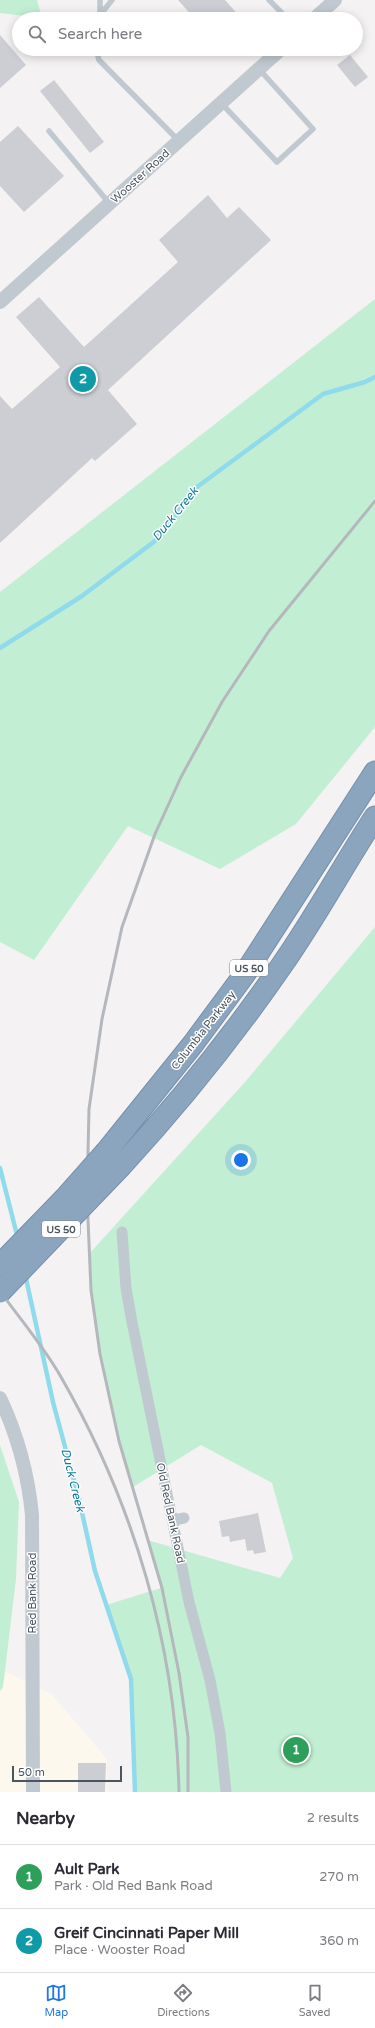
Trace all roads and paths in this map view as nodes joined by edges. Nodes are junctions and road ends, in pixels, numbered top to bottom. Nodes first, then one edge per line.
1 (100, 0) edge
2 (112, 0) edge
3 (269, 0) edge
4 (335, 0) edge
5 (99, 12) edge
6 (103, 12) edge
7 (281, 12) edge
8 (322, 12) edge
9 (98, 56) edge
10 (273, 56) edge
11 (259, 69) junction
12 (221, 103) junction
13 (49, 131) dead end
14 (179, 141) junction
15 (110, 203) junction
16 (0, 302) edge
17 (375, 772) edge
18 (375, 817) edge
19 (122, 1232) dead end
20 (0, 1265) edge
21 (0, 1292) edge
22 (0, 1398) edge
23 (33, 1792) edge
24 (226, 1792) edge

1 - 5 lane
2 - 6 lane
3 - 7 lane
4 - 8 street
9 - 14 lane
10 - 11 street, Wooster Road
11 - 12 street, Wooster Road
11 - 12 lane
12 - 14 street, Wooster Road
13 - 15 lane
14 - 15 street, Wooster Road
15 - 16 street, Wooster Road
17 - 20 highway, Columbia Parkway / US 50, bridge
18 - 21 highway, US 50, bridge
19 - 24 street, Old Red Bank Road
22 - 23 street, Red Bank Road

